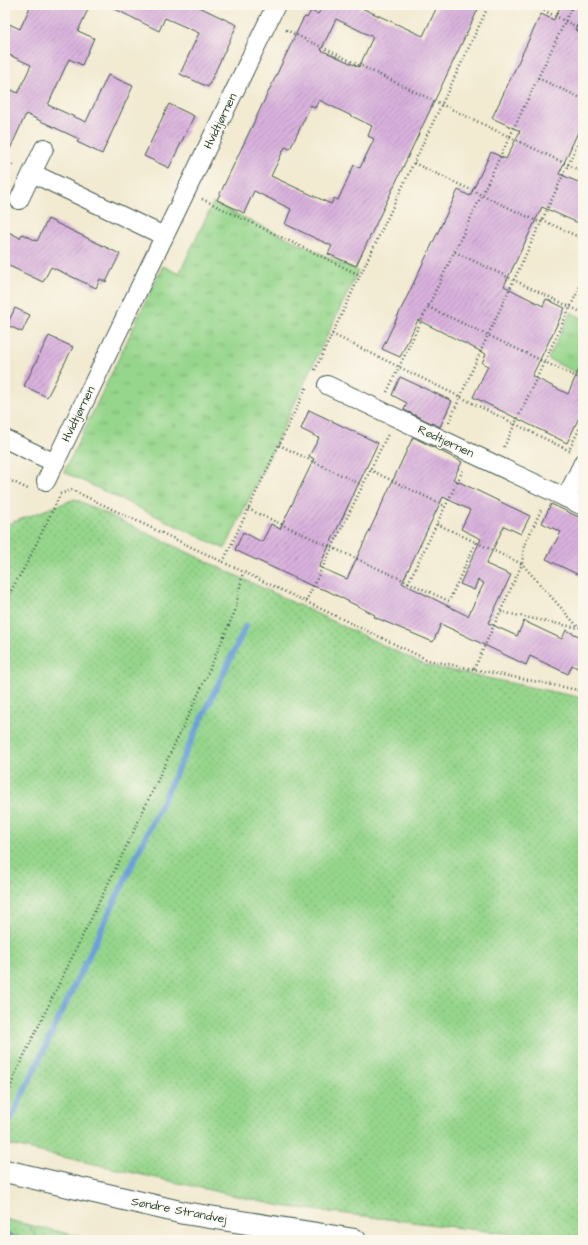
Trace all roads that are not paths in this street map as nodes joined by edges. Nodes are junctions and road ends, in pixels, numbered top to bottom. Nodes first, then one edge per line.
1 (273, 9) edge
2 (44, 148) dead end
3 (32, 173) junction
4 (19, 200) dead end
5 (164, 236) junction
6 (327, 385) dead end
7 (5, 439) edge
8 (580, 458) edge
9 (55, 463) junction
10 (45, 490) road end
11 (558, 494) junction
12 (583, 506) edge
13 (5, 1170) edge
14 (355, 1240) edge

1 - 5 street, Hvidtjørnen
2 - 3 street
3 - 4 street
3 - 5 street
5 - 9 street, Hvidtjørnen
6 - 11 street, Rødtjørnen
7 - 9 street
8 - 11 street
9 - 10 street, Hvidtjørnen
11 - 12 street, Rødtjørnen
13 - 14 street, Søndre Strandvej

